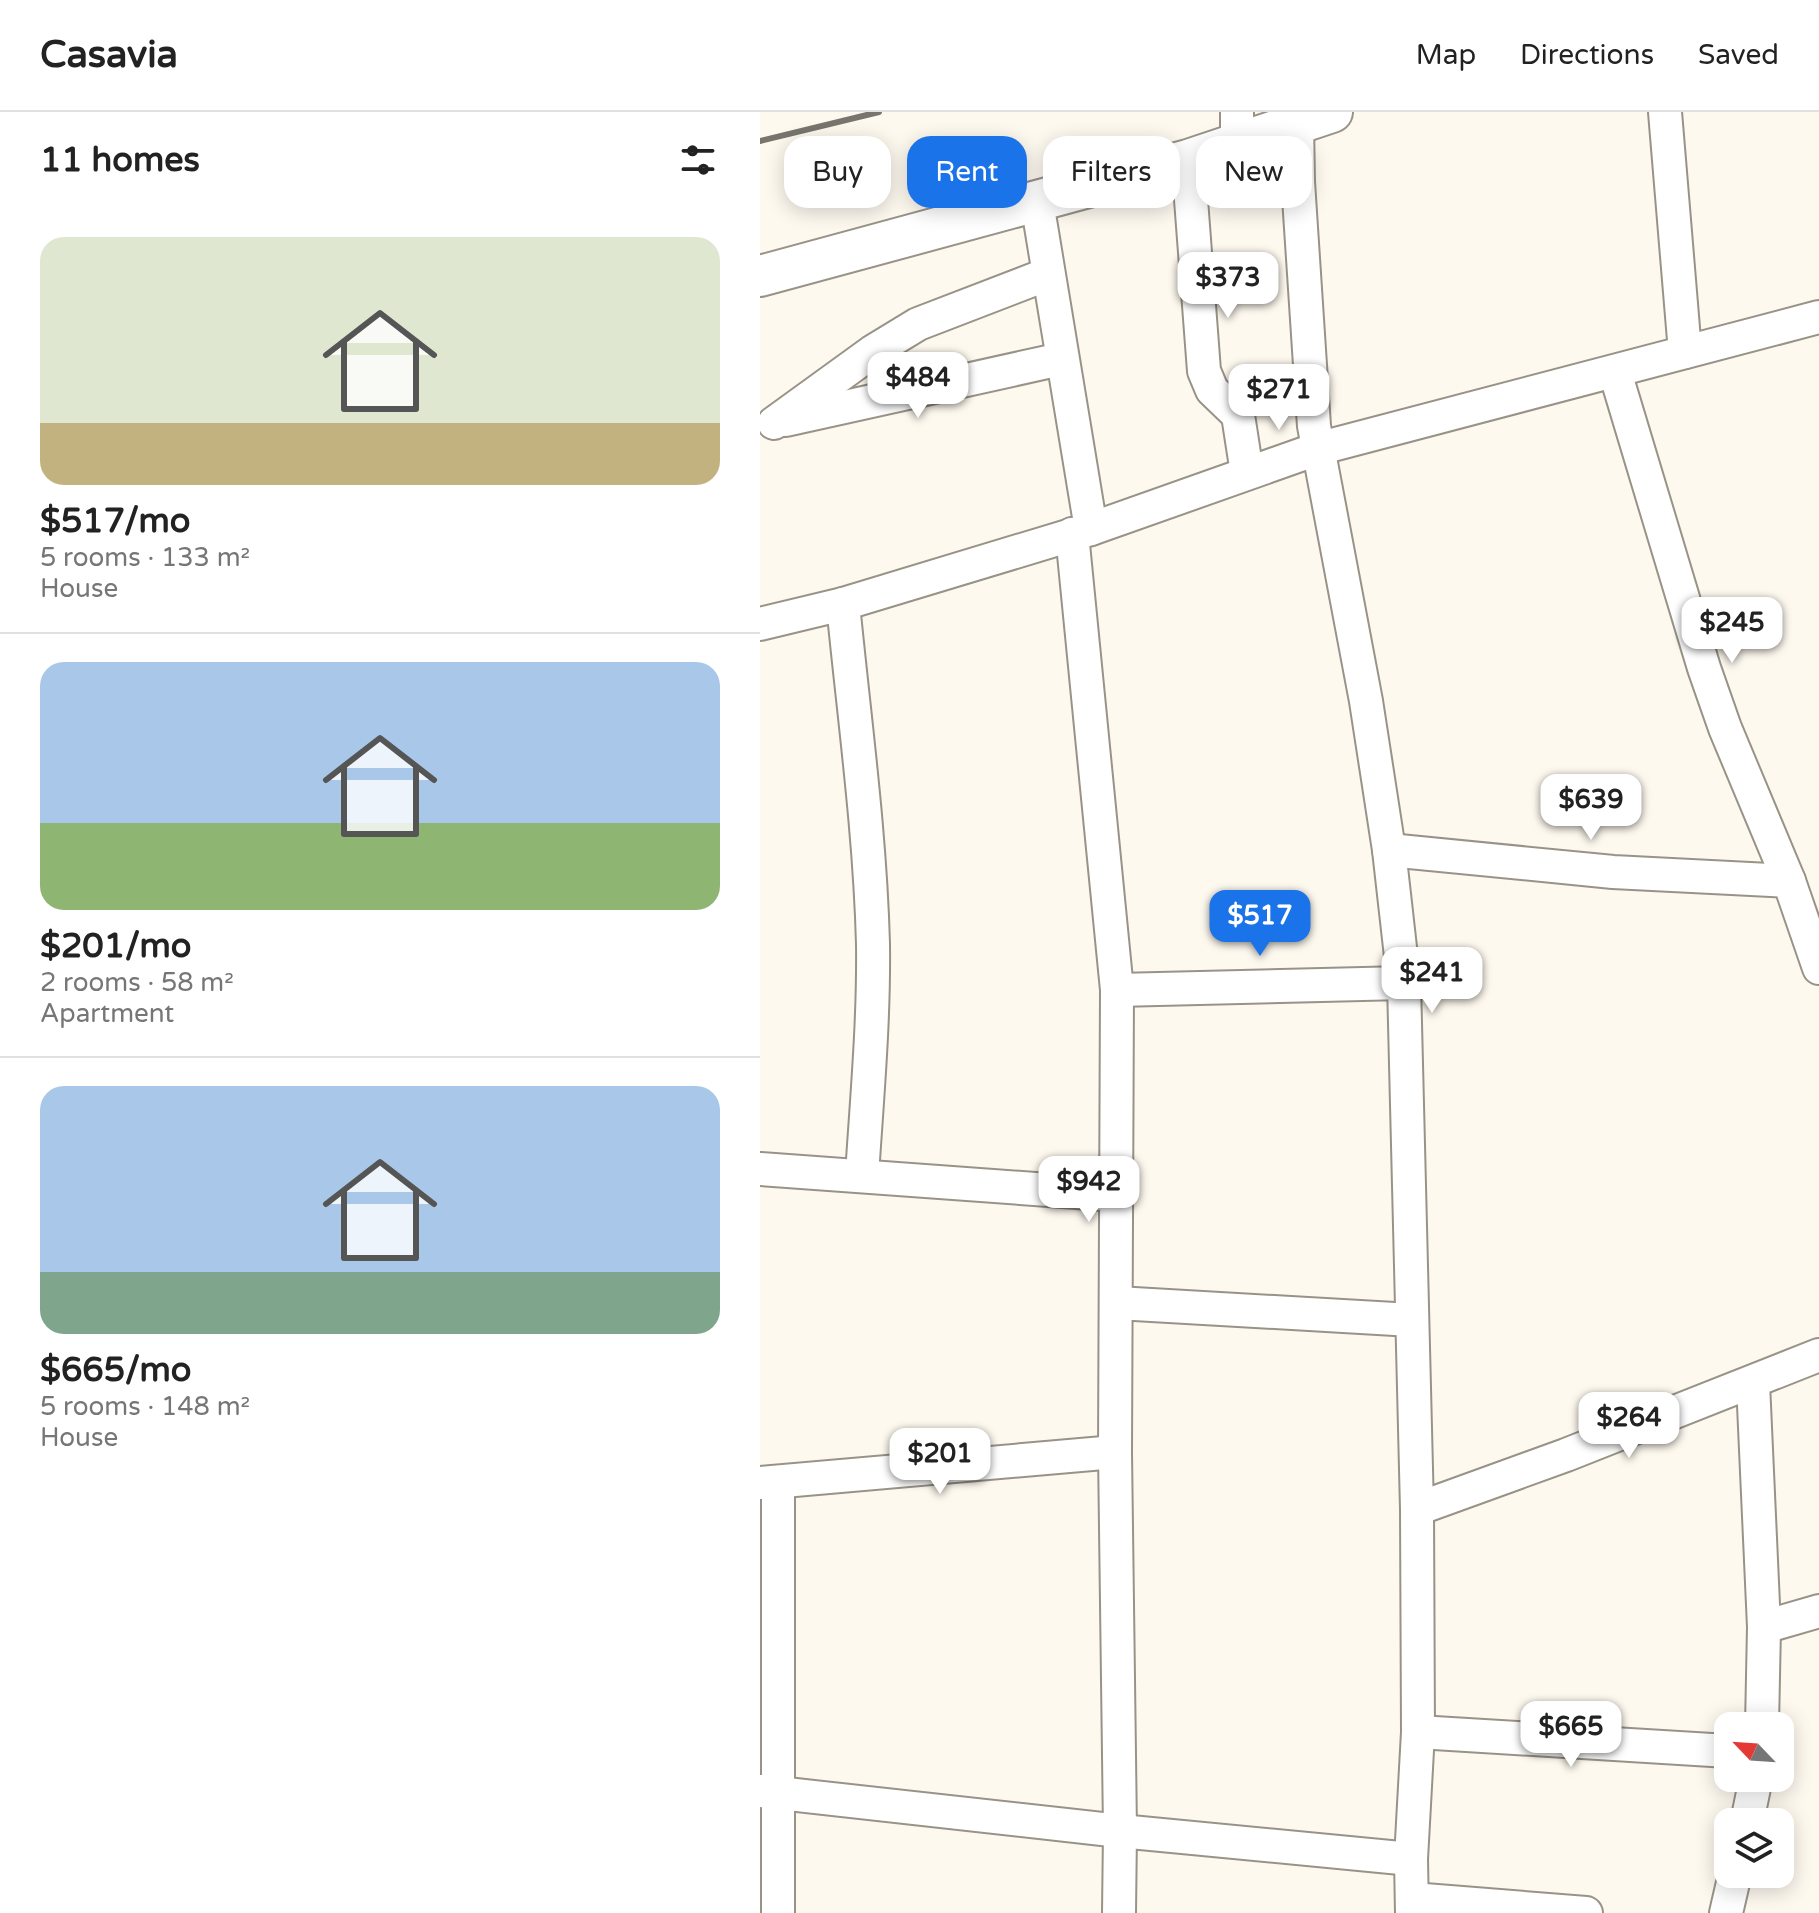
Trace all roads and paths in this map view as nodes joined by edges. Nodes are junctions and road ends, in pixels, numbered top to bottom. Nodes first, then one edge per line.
1 (1665, 112) edge
2 (1314, 118) edge
3 (1237, 128) edge
4 (1188, 160) junction
5 (1037, 202) junction
6 (1048, 274) junction
7 (760, 276) edge
8 (1819, 317) edge
9 (1685, 352) junction
10 (1061, 359) junction
11 (1615, 372) junction
12 (767, 425) edge
13 (1317, 449) junction
14 (1247, 473) junction
15 (1082, 532) junction
16 (843, 604) junction
17 (760, 624) edge
18 (1389, 850) junction
19 (1802, 898) edge
20 (1819, 968) edge
21 (1404, 983) junction
22 (1117, 990) junction
23 (760, 1169) edge
24 (862, 1175) junction
25 (1117, 1195) junction
26 (1117, 1303) junction
27 (1412, 1320) junction
28 (1819, 1355) edge
29 (1753, 1383) junction
30 (1115, 1452) junction
31 (769, 1483) edge
32 (1417, 1509) junction
33 (1819, 1611) edge
34 (1764, 1627) junction
35 (1762, 1712) edge
36 (1418, 1732) junction
37 (1714, 1750) edge
38 (769, 1792) edge
39 (1120, 1831) junction
40 (1411, 1859) junction
41 (1732, 1888) edge
42 (1412, 1906) edge
43 (778, 1913) edge
44 (1119, 1913) edge
45 (1586, 1913) edge
46 (1726, 1913) edge

1 - 9 street
2 - 3 street
2 - 13 street
3 - 4 street
4 - 5 street
4 - 14 street
5 - 6 street
5 - 7 street
6 - 10 street
6 - 12 street
8 - 9 street
9 - 11 street
10 - 12 street
10 - 15 street
11 - 13 street
11 - 19 street
13 - 14 street
13 - 18 street
14 - 15 street
15 - 16 street
15 - 22 street
16 - 17 street
16 - 24 street
18 - 19 street
18 - 21 street
19 - 20 street
21 - 22 street
21 - 27 street
22 - 25 street
23 - 24 street
24 - 25 street
25 - 26 street
26 - 27 street
26 - 30 street
27 - 32 street
28 - 29 street
29 - 32 street
29 - 34 street
30 - 31 street
30 - 39 street
31 - 38 street
32 - 36 street
33 - 34 street
34 - 35 street
36 - 37 street
36 - 40 street
38 - 39 street
38 - 43 street
39 - 40 street
39 - 44 street
40 - 42 street
41 - 46 street
42 - 45 street

